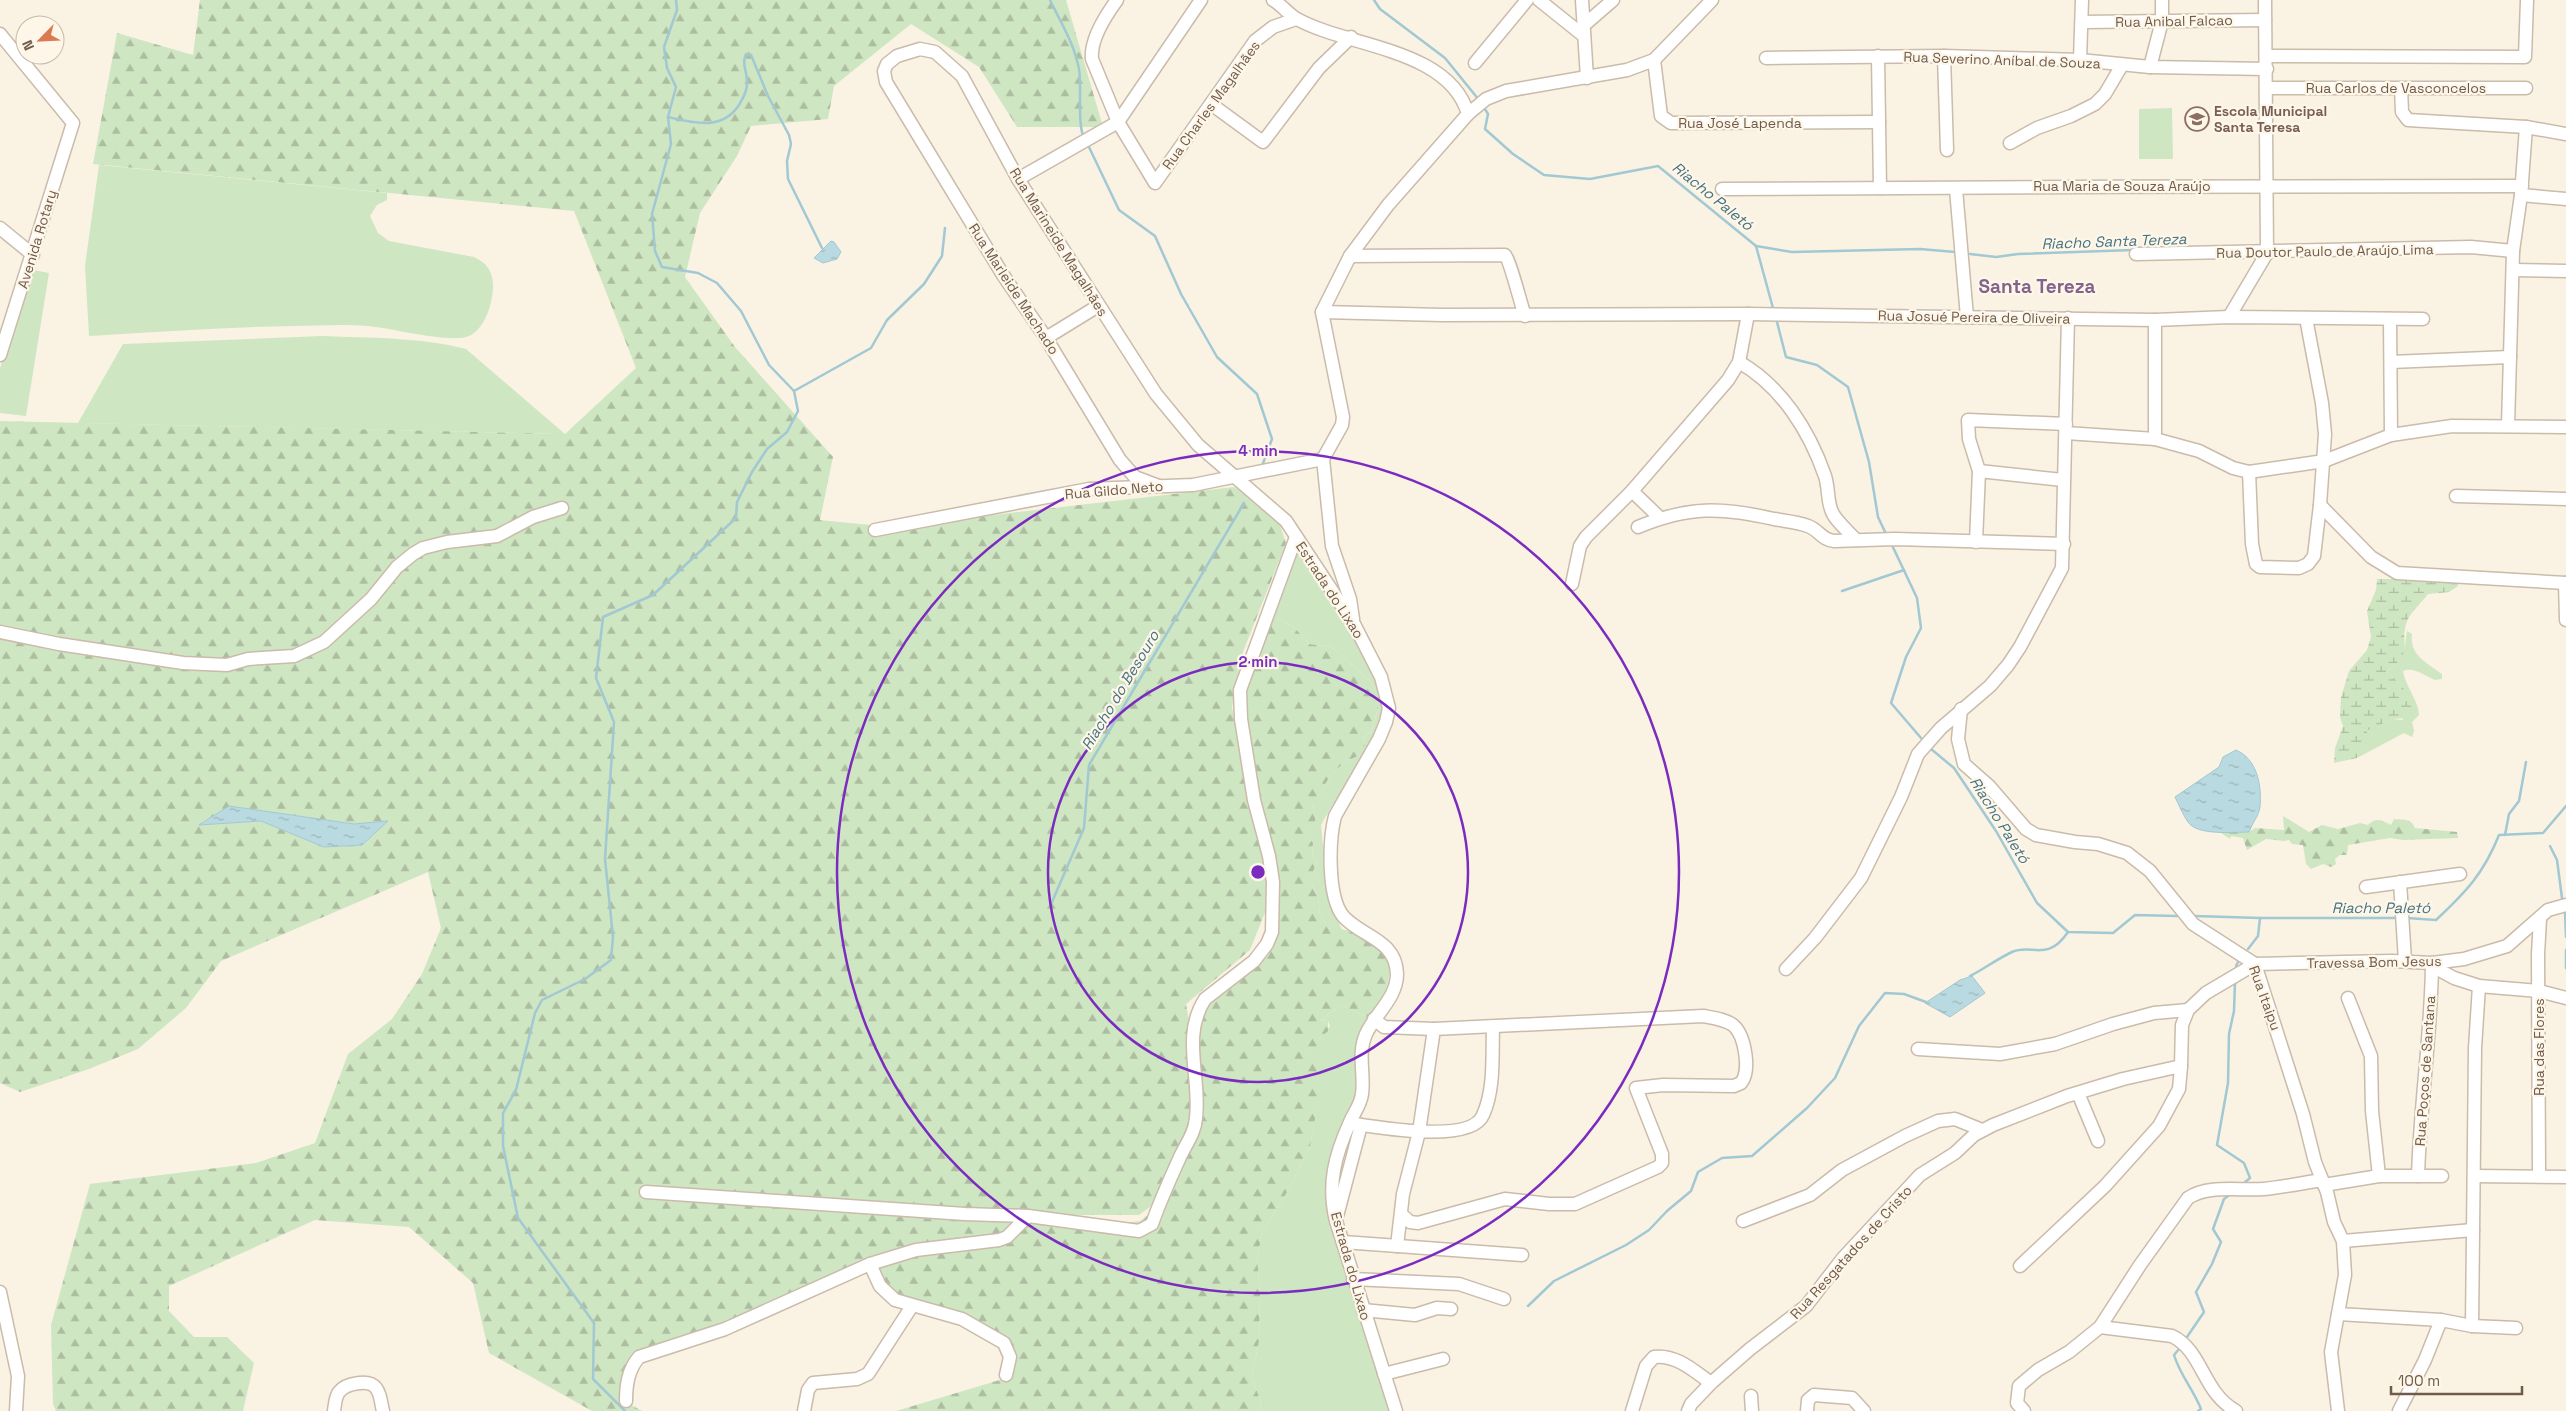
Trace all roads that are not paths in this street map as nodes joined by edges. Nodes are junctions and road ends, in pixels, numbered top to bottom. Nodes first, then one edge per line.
1 (1118, 0) edge
2 (1200, 0) edge
3 (1273, 0) edge
4 (1527, 0) edge
5 (1538, 0) edge
6 (1582, 0) edge
7 (1613, 0) edge
8 (1710, 0) edge
9 (2082, 0) edge
10 (2162, 0) edge
11 (2265, 0) edge
12 (2527, 0) edge
13 (1296, 19) junction
14 (2265, 20) junction
15 (2162, 21) junction
16 (2082, 22) junction
17 (1583, 31) junction
18 (0, 34) edge
19 (1351, 38) junction
20 (1878, 56) junction
21 (1944, 56) junction
22 (2266, 56) junction
23 (1766, 58) dead end
24 (1654, 60) junction
25 (2080, 60) junction
26 (1475, 63) dead end
27 (2122, 65) junction
28 (2150, 67) junction
29 (2267, 69) junction
30 (884, 76) joint
31 (1587, 78) junction
32 (2267, 88) junction
33 (2402, 88) junction
34 (2526, 88) dead end
35 (1211, 104) junction
36 (1468, 114) junction
37 (1118, 122) junction
38 (1879, 122) junction
39 (2526, 127) junction
40 (2566, 134) edge
41 (2010, 143) dead end
42 (1947, 150) dead end
43 (1018, 179) junction
44 (2267, 186) junction
45 (1880, 188) junction
46 (1722, 189) dead end
47 (1956, 189) junction
48 (2522, 191) junction
49 (2566, 199) edge
50 (0, 228) edge
51 (2513, 251) junction
52 (2267, 252) junction
53 (2136, 254) dead end
54 (33, 255) junction
55 (1350, 256) junction
56 (2513, 270) junction
57 (2566, 271) edge
58 (1098, 306) junction
59 (1322, 312) junction
60 (1748, 314) junction
61 (1524, 316) junction
62 (1967, 317) junction
63 (2229, 317) junction
64 (2068, 318) junction
65 (2306, 318) junction
66 (2390, 319) junction
67 (2423, 319) dead end
68 (2155, 320) junction
69 (1046, 338) junction
70 (0, 355) edge
71 (2510, 357) junction
72 (1738, 362) junction
73 (2391, 362) junction
74 (2508, 426) junction
75 (2566, 427) edge
76 (2066, 428) junction
77 (2391, 434) junction
78 (2154, 439) junction
79 (1323, 458) junction
80 (2324, 462) junction
81 (1979, 471) junction
82 (2249, 472) junction
83 (1232, 477) junction
84 (2063, 480) junction
85 (1159, 486) junction
86 (1632, 491) junction
87 (2456, 496) dead end
88 (2566, 499) edge
89 (2320, 505) junction
90 (562, 508) dead end
91 (1660, 518) junction
92 (1638, 527) dead end
93 (875, 530) dead end
94 (1296, 537) junction
95 (1856, 540) junction
96 (1976, 542) junction
97 (2064, 544) junction
98 (2566, 583) edge
99 (1572, 584) dead end
100 (2566, 620) edge
101 (1354, 624) junction
102 (0, 632) edge
103 (1961, 709) junction
104 (2460, 874) dead end
105 (2400, 882) junction
106 (2366, 887) dead end
107 (2566, 906) edge
108 (2540, 919) junction
109 (2405, 961) junction
110 (2255, 964) junction
111 (2432, 965) junction
112 (1786, 969) dead end
113 (2479, 986) junction
114 (2539, 991) junction
115 (2348, 998) dead end
116 (2566, 998) edge
117 (2188, 1010) junction
118 (1374, 1019) junction
119 (1493, 1027) junction
120 (1434, 1029) junction
121 (1918, 1049) dead end
122 (2181, 1066) junction
123 (2078, 1093) junction
124 (1356, 1124) junction
125 (1982, 1130) junction
126 (1419, 1132) junction
127 (2098, 1141) dead end
128 (2378, 1176) junction
129 (2418, 1176) junction
130 (2442, 1176) dead end
131 (2474, 1176) junction
132 (2539, 1176) junction
133 (2566, 1177) edge
134 (2323, 1182) junction
135 (646, 1192) dead end
136 (1401, 1214) junction
137 (1028, 1216) junction
138 (1743, 1221) dead end
139 (2473, 1230) junction
140 (2343, 1241) junction
141 (1343, 1242) junction
142 (1397, 1246) junction
143 (1522, 1255) dead end
144 (870, 1264) junction
145 (2020, 1266) dead end
146 (1353, 1278) junction
147 (0, 1292) edge
148 (1504, 1299) dead end
149 (912, 1306) junction
150 (1451, 1309) dead end
151 (1363, 1310) junction
152 (2338, 1314) junction
153 (2441, 1320) junction
154 (2472, 1326) junction
155 (2100, 1327) junction
156 (2516, 1328) dead end
157 (1442, 1360) dead end
158 (1384, 1374) junction
159 (1006, 1375) dead end
160 (1711, 1384) junction
161 (1752, 1396) dead end
162 (626, 1402) dead end
163 (16, 1411) edge
164 (334, 1411) edge
165 (383, 1411) edge
166 (804, 1411) edge
167 (1396, 1411) edge
168 (1632, 1411) edge
169 (1688, 1411) edge
170 (1752, 1411) edge
171 (1807, 1411) edge
172 (1864, 1411) edge
173 (2024, 1411) edge
174 (2236, 1411) edge
175 (2338, 1411) edge
176 (2400, 1411) edge

1 - 37 street
2 - 37 street
3 - 13 street
4 - 26 street
5 - 17 street
6 - 17 street
7 - 17 street
8 - 24 street
9 - 16 street
10 - 15 street
11 - 14 street
12 - 22 street
13 - 19 street
13 - 35 street, Rua Charles Magalhães
14 - 15 street, Rua Anibal Falcao
14 - 22 street
15 - 16 street, Rua Anibal Falcao
15 - 28 street
16 - 25 street
17 - 31 street
18 - 54 street, Avenida Rotary
19 - 35 street
19 - 36 street
20 - 21 street, Rua Severino Aníbal de Souza
20 - 23 street, Rua Severino Aníbal de Souza
20 - 38 street
21 - 25 street, Rua Severino Aníbal de Souza
21 - 42 street
22 - 29 street
24 - 31 street
24 - 38 street, Rua José Lapenda
25 - 27 street, Rua Severino Aníbal de Souza
27 - 28 street, Rua Severino Aníbal de Souza
27 - 41 street
28 - 29 street, Rua Severino Aníbal de Souza
29 - 32 street
30 - 43 street, Rua Marineide Magalhães
30 - 69 street, Rua Marleide Machado
31 - 36 street
32 - 33 street, Rua Carlos de Vasconcelos
32 - 44 street
33 - 34 street, Rua Carlos de Vasconcelos
33 - 39 street
35 - 37 street, Rua Charles Magalhães
36 - 55 street
37 - 43 street
38 - 45 street
39 - 40 street
39 - 48 street
43 - 58 street, Rua Marineide Magalhães
44 - 47 street, Rua Maria de Souza Araújo
44 - 48 street, Rua Maria de Souza Araújo
44 - 52 street
45 - 46 street, Rua Maria de Souza Araújo
45 - 47 street, Rua Maria de Souza Araújo
47 - 62 street
48 - 49 street, Rua Maria de Souza Araújo
48 - 51 street
50 - 54 street
51 - 52 street, Rua Doutor Paulo de Araújo Lima
51 - 56 street
52 - 53 street, Rua Doutor Paulo de Araújo Lima
52 - 63 street
54 - 70 street, Avenida Rotary
55 - 59 street
55 - 61 street
56 - 57 street
56 - 71 street
58 - 69 street
58 - 83 street, Rua Marineide Magalhães
59 - 61 street, Rua Josué Pereira de Oliveira
59 - 79 street
60 - 61 street, Rua Josué Pereira de Oliveira
60 - 62 street, Rua Josué Pereira de Oliveira
60 - 72 street
62 - 64 street, Rua Josué Pereira de Oliveira
63 - 65 street, Rua Josué Pereira de Oliveira
63 - 68 street, Rua Josué Pereira de Oliveira
64 - 68 street, Rua Josué Pereira de Oliveira
64 - 76 street
65 - 66 street, Rua Josué Pereira de Oliveira
65 - 80 street
66 - 67 street, Rua Josué Pereira de Oliveira
66 - 73 street
68 - 78 street
69 - 85 street, Rua Marleide Machado
71 - 73 street
71 - 74 street
72 - 86 street
72 - 95 street
73 - 77 street
74 - 75 street
74 - 77 street
76 - 78 street
76 - 81 street
76 - 84 street
77 - 80 street
78 - 82 street
79 - 83 street, Rua Gildo Neto
79 - 101 street
80 - 82 street
80 - 89 street
81 - 84 street
81 - 96 street
82 - 89 street
83 - 85 street, Rua Gildo Neto
83 - 94 street, Estrada do Lixao
84 - 97 street
85 - 93 street, Rua Gildo Neto
86 - 91 street
86 - 99 street
87 - 88 street
89 - 98 street
90 - 102 street
91 - 92 street
91 - 95 street
94 - 101 street, Estrada do Lixao
94 - 137 street
95 - 96 street
96 - 97 street
97 - 103 street
98 - 100 street
101 - 118 street, Estrada do Lixao
103 - 110 street, Rua Itaipu
103 - 112 street
104 - 105 street
105 - 106 street
105 - 109 street
107 - 108 street, Travessa Bom Jesus
108 - 111 street, Travessa Bom Jesus
108 - 114 street, Rua das Flores
109 - 110 street, Travessa Bom Jesus
109 - 111 street, Travessa Bom Jesus
110 - 117 street
110 - 134 street, Rua Itaipu
111 - 113 street
111 - 129 street, Rua Poços de Santana
113 - 114 street
113 - 131 street
114 - 116 street
114 - 132 street, Rua das Flores
115 - 128 street
117 - 121 street
117 - 122 street
118 - 120 street
118 - 124 street, Estrada do Lixao
119 - 120 street
119 - 126 street
119 - 136 street
120 - 126 street
122 - 123 street, Rua Resgatados de Cristo
122 - 145 street
123 - 125 street, Rua Resgatados de Cristo
123 - 127 street
124 - 126 street
124 - 141 street, Estrada do Lixao
125 - 138 street
125 - 160 street, Rua Resgatados de Cristo
126 - 136 street
128 - 129 street
128 - 134 street
129 - 130 street
131 - 132 street
131 - 139 street
132 - 133 street
134 - 140 street, Rua Itaipu
134 - 155 street
135 - 137 street
136 - 142 street
137 - 144 street
139 - 140 street
139 - 154 street
140 - 152 street, Rua Itaipu
141 - 142 street
141 - 146 street, Estrada do Lixao
142 - 143 street
144 - 149 street
144 - 162 street
146 - 148 street
146 - 151 street, Estrada do Lixao
147 - 163 street
149 - 159 street
149 - 166 street
150 - 151 street
151 - 158 street, Estrada do Lixao
152 - 153 street
152 - 175 street, Rua Itaipu
153 - 154 street
153 - 176 street
154 - 156 street
155 - 173 street
155 - 174 street
157 - 158 street
158 - 167 street, Estrada do Lixao
160 - 168 street
160 - 169 street, Rua Resgatados de Cristo
161 - 170 street
164 - 165 street
171 - 172 street

